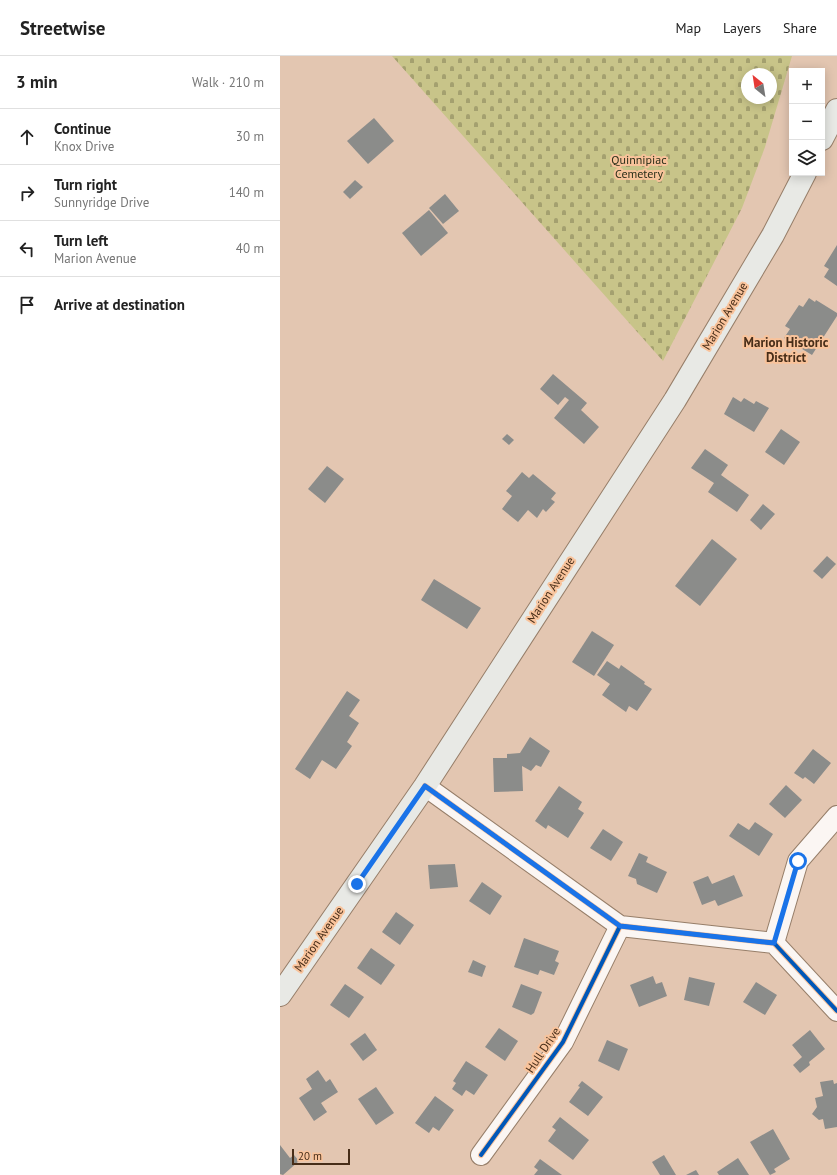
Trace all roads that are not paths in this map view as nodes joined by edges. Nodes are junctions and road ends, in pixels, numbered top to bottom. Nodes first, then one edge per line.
1 (837, 110) edge
2 (825, 134) edge
3 (803, 176) edge
4 (425, 786) junction
5 (837, 816) edge
6 (620, 926) junction
7 (774, 943) junction
8 (280, 995) edge
9 (837, 1011) edge
10 (481, 1154) dead end

1 - 2 main road
3 - 4 main road, Marion Avenue
4 - 6 street
4 - 8 main road, Marion Avenue
5 - 7 street
6 - 7 street
6 - 10 street, Hull Drive
7 - 9 street

